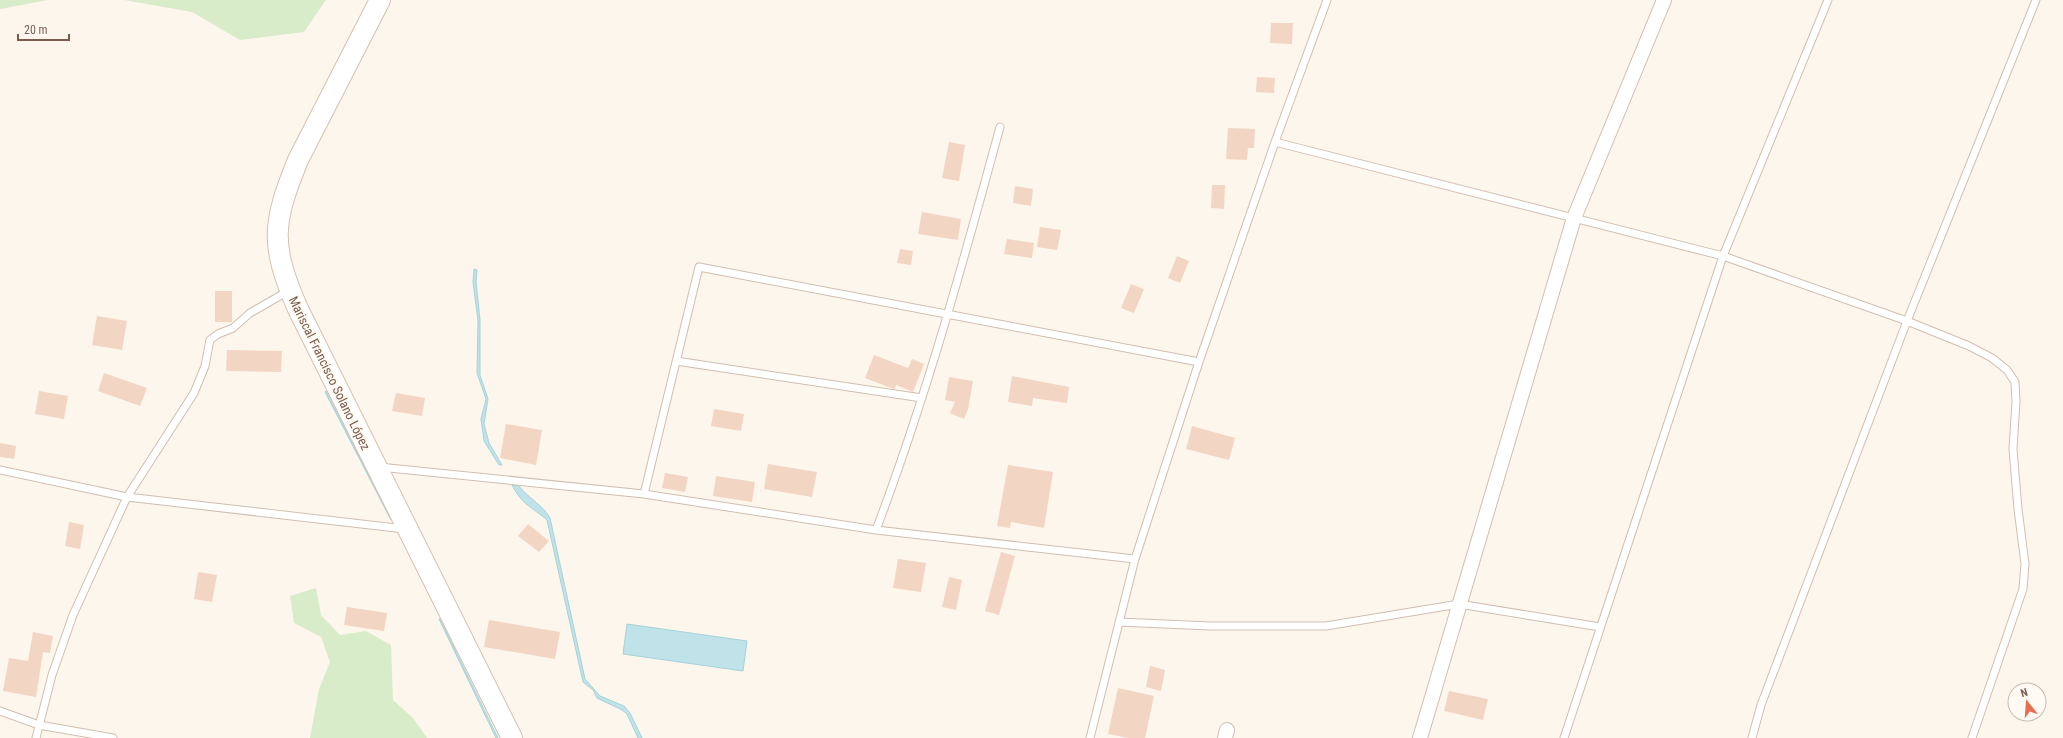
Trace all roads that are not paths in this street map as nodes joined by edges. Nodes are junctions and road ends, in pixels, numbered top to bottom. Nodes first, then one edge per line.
1 (380, 0) edge
2 (1327, 0) edge
3 (1664, 0) edge
4 (1828, 0) edge
5 (2036, 0) edge
6 (1000, 127) dead end
7 (1275, 142) junction
8 (1574, 218) junction
9 (1723, 256) junction
10 (290, 290) junction
11 (949, 314) junction
12 (1907, 321) junction
13 (676, 361) junction
14 (1199, 362) junction
15 (922, 398) junction
16 (377, 467) junction
17 (0, 470) edge
18 (644, 494) junction
19 (127, 497) junction
20 (408, 529) junction
21 (876, 530) junction
22 (1135, 559) junction
23 (1459, 604) junction
24 (1120, 622) junction
25 (1600, 627) junction
26 (0, 711) edge
27 (39, 725) junction
28 (36, 738) edge
29 (113, 738) edge
30 (512, 738) edge
31 (1090, 738) edge
32 (1420, 738) edge
33 (1564, 738) edge
34 (1752, 738) edge
35 (1972, 738) edge

1 - 10 main road, Mariscal Francisco Solano López
2 - 7 lane
3 - 8 street
4 - 9 lane
5 - 12 lane
6 - 11 lane
7 - 8 lane
7 - 14 lane
8 - 9 lane
8 - 23 street
9 - 12 lane
9 - 25 lane
10 - 16 main road, Mariscal Francisco Solano López
10 - 19 lane
11 - 13 lane
11 - 14 lane
11 - 15 lane
12 - 34 lane
12 - 35 lane
13 - 15 lane
13 - 18 lane
14 - 22 lane
15 - 21 lane
16 - 18 lane
16 - 20 main road, Mariscal Francisco Solano López
17 - 19 lane
18 - 21 lane
19 - 20 lane
19 - 27 lane
20 - 30 main road, Mariscal Francisco Solano López
21 - 22 lane
22 - 24 lane
23 - 24 lane
23 - 25 lane
23 - 32 street
24 - 31 lane
25 - 33 lane
26 - 27 lane
27 - 28 lane
27 - 29 lane

